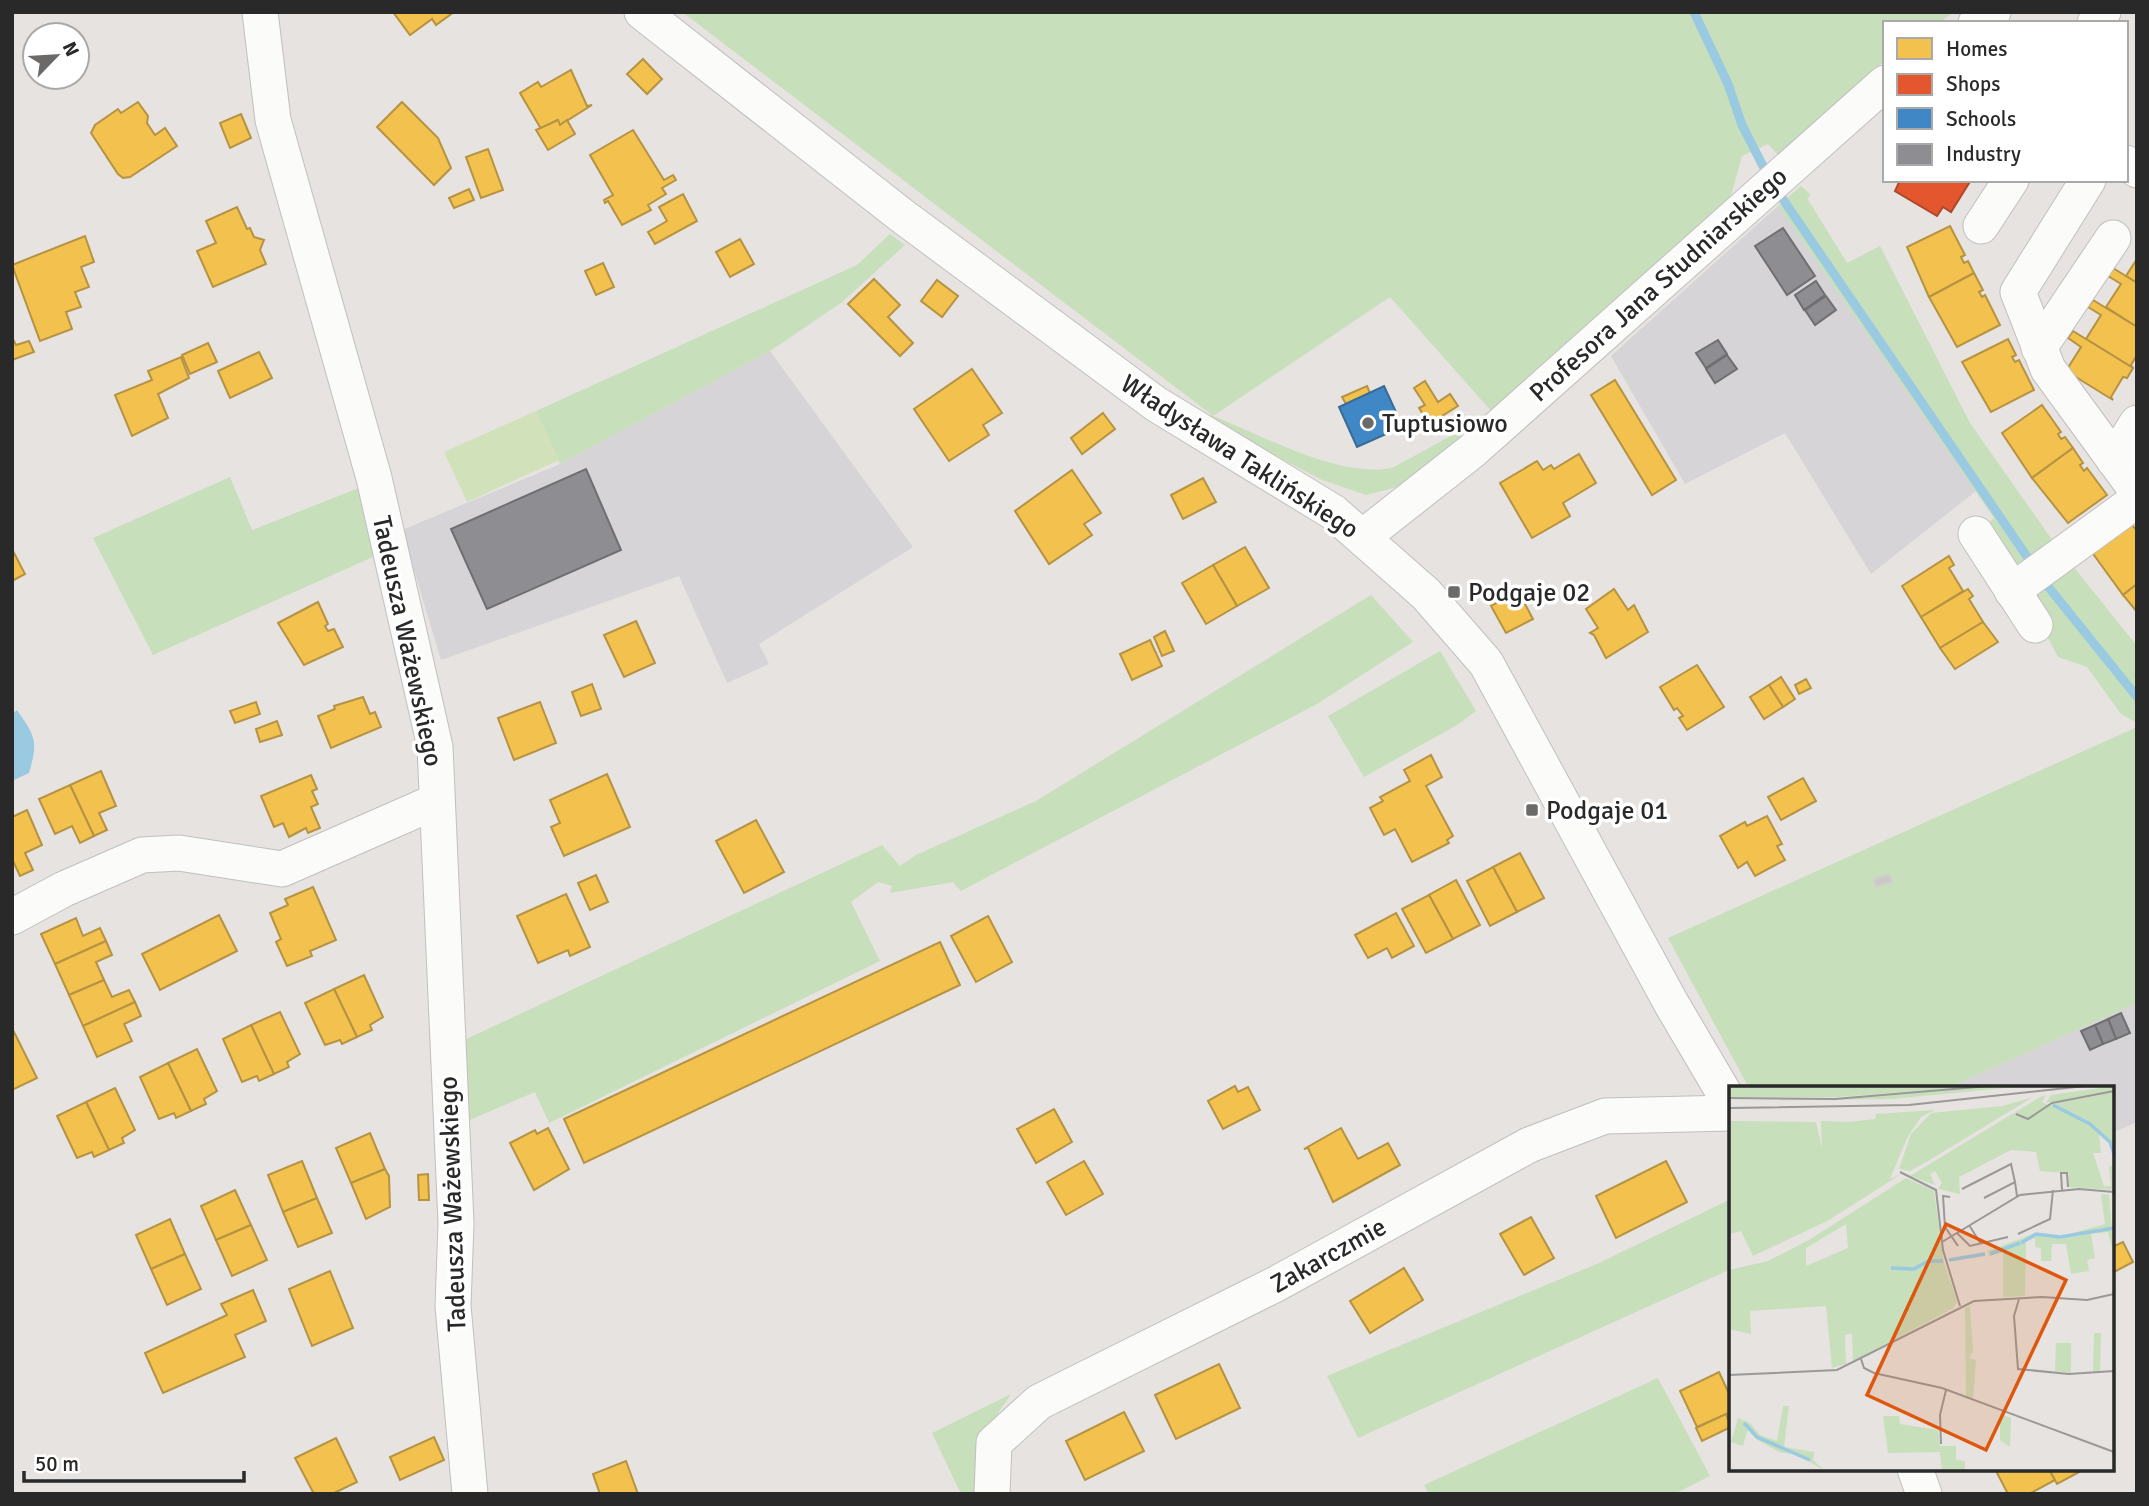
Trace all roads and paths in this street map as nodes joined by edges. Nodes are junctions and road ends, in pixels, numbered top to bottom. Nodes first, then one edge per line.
1 (260, 12) edge
2 (642, 12) edge
3 (1883, 85) edge
4 (2010, 182) edge
5 (2087, 182) edge
6 (1981, 226) dead end
7 (2113, 238) dead end
8 (2039, 348) junction
9 (2137, 423) edge
10 (2114, 460) junction
11 (2137, 491) edge
12 (2137, 500) edge
13 (1976, 534) dead end
14 (1364, 536) junction
15 (2012, 591) junction
16 (2035, 625) dead end
17 (437, 801) junction
18 (12, 917) edge
19 (1729, 1102) edge
20 (1729, 1114) edge
21 (1916, 1471) edge
22 (470, 1494) edge
23 (992, 1494) edge
24 (1924, 1494) edge

1 - 17 street, Tadeusza Ważewskiego
2 - 14 street, Władysława Taklińskiego
3 - 14 street, Profesora Jana Studniarskiego
4 - 6 street
5 - 8 street
7 - 8 street
8 - 10 street
9 - 10 street
10 - 11 street
12 - 15 street
13 - 15 street
14 - 19 street, Władysława Taklińskiego
15 - 16 street
17 - 18 street
17 - 22 street, Tadeusza Ważewskiego
20 - 23 street, Zakarczmie
21 - 24 street

